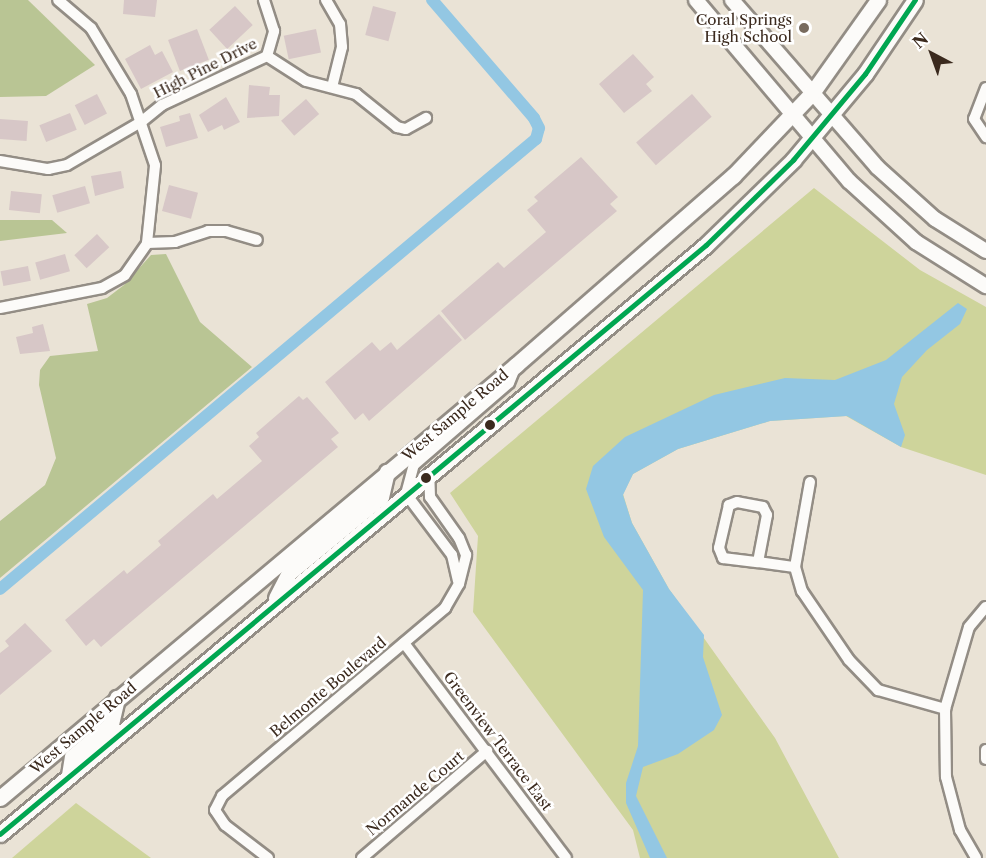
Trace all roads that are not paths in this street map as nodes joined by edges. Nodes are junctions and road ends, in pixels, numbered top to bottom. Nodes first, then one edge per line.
1 (58, 0) edge
2 (264, 0) edge
3 (326, 0) edge
4 (696, 0) edge
5 (732, 0) edge
6 (878, 0) edge
7 (915, 0) edge
8 (267, 56) junction
9 (332, 87) junction
10 (986, 88) edge
11 (812, 93) junction
12 (792, 116) junction
13 (831, 116) junction
14 (426, 118) dead end
15 (141, 122) junction
16 (986, 136) edge
17 (810, 138) junction
18 (0, 161) edge
19 (257, 240) dead end
20 (147, 243) junction
21 (986, 251) edge
22 (986, 286) edge
23 (0, 308) edge
24 (516, 365) junction
25 (387, 472) junction
26 (429, 474) junction
27 (810, 482) dead end
28 (406, 494) junction
29 (758, 562) junction
30 (795, 567) junction
31 (459, 584) junction
32 (273, 604) junction
33 (986, 607) edge
34 (404, 643) junction
35 (117, 698) junction
36 (945, 709) junction
37 (986, 750) edge
38 (488, 751) junction
39 (986, 759) edge
40 (69, 775) junction
41 (0, 798) edge
42 (0, 834) edge
43 (268, 858) edge
44 (362, 858) edge
45 (566, 858) edge
46 (976, 858) edge

1 - 15 street
2 - 8 street, High Pine Drive
3 - 9 street
4 - 12 main road
5 - 11 main road
6 - 11 main road, West Sample Road
7 - 13 main road, West Sample Road
8 - 9 street
8 - 15 street, High Pine Drive
9 - 14 street
10 - 16 street
11 - 12 main road, West Sample Road
11 - 13 main road
12 - 17 main road
12 - 24 main road, West Sample Road
13 - 17 main road, West Sample Road
13 - 21 main road
15 - 18 street, High Pine Drive
15 - 20 street
17 - 22 main road
17 - 26 main road, West Sample Road
19 - 20 street
20 - 23 street
24 - 25 main road, West Sample Road
24 - 28 street
25 - 32 main road
25 - 35 main road, West Sample Road
26 - 28 main road, West Sample Road
26 - 31 street, Belmonte Boulevard
27 - 30 street
28 - 31 street
28 - 32 main road, West Sample Road
29 - 29 street
29 - 30 street
30 - 36 street
31 - 34 street, Belmonte Boulevard
32 - 40 main road, West Sample Road
33 - 36 street
34 - 38 street, Greenview Terrace East
34 - 43 street, Belmonte Boulevard
35 - 40 main road
35 - 41 main road, West Sample Road
36 - 46 street
37 - 39 street
38 - 44 street, Normande Court
38 - 45 street, Greenview Terrace East
40 - 42 main road, West Sample Road

